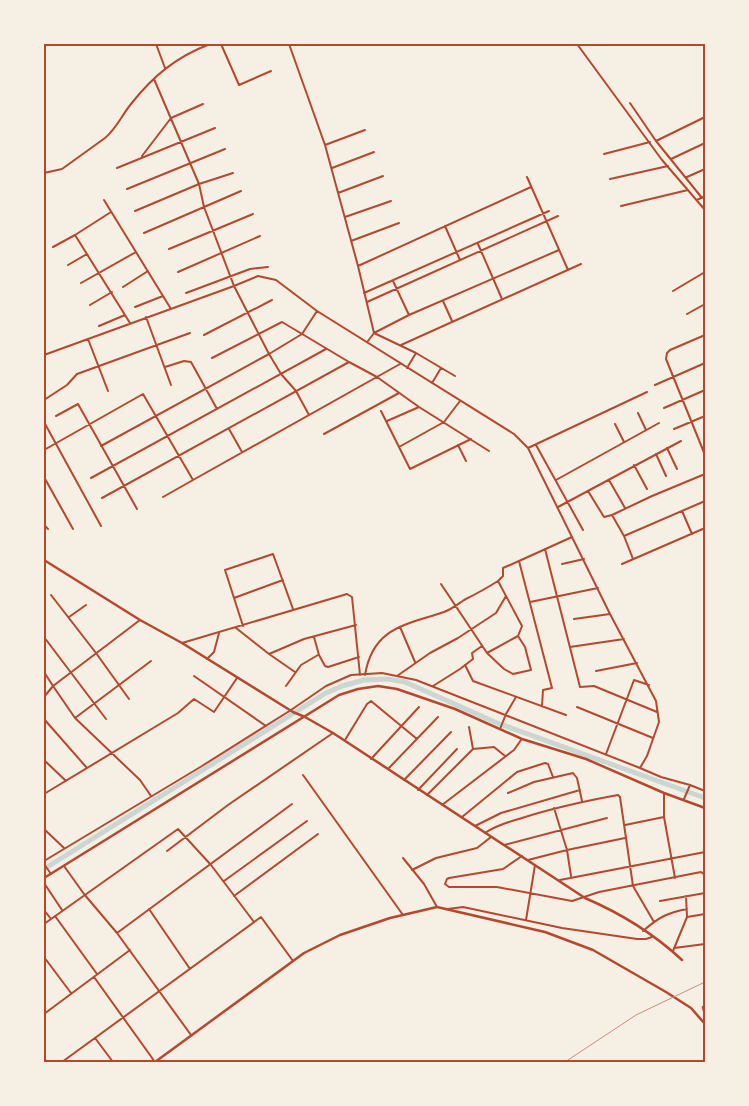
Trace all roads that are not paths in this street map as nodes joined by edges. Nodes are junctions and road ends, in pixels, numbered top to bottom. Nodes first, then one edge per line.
1 (156, 44) edge
2 (210, 44) edge
3 (221, 44) edge
4 (289, 44) edge
5 (577, 44) edge
6 (165, 68) junction
7 (271, 72) dead end
8 (154, 79) junction
9 (630, 103) dead end
10 (204, 104) dead end
11 (705, 117) edge
12 (171, 118) junction
13 (214, 128) dead end
14 (366, 130) dead end
15 (656, 141) junction
16 (181, 142) junction
17 (650, 142) junction
18 (705, 143) edge
19 (325, 145) junction
20 (225, 149) dead end
21 (374, 152) dead end
22 (604, 154) dead end
23 (141, 158) junction
24 (671, 159) junction
25 (190, 162) junction
26 (668, 166) junction
27 (117, 168) dead end
28 (332, 168) junction
29 (705, 169) edge
30 (233, 173) dead end
31 (44, 174) edge
32 (383, 176) dead end
33 (527, 177) dead end
34 (687, 177) junction
35 (610, 178) dead end
36 (199, 184) junction
37 (531, 187) junction
38 (127, 189) dead end
39 (688, 190) junction
40 (241, 191) dead end
41 (338, 193) junction
42 (704, 197) edge
43 (104, 200) dead end
44 (697, 200) junction
45 (391, 201) dead end
46 (204, 206) junction
47 (621, 206) dead end
48 (705, 210) edge
49 (134, 211) dead end
50 (549, 211) dead end
51 (112, 212) junction
52 (253, 214) dead end
53 (543, 215) junction
54 (558, 216) dead end
55 (345, 217) junction
56 (546, 221) junction
57 (399, 223) dead end
58 (445, 226) junction
59 (213, 230) junction
60 (144, 233) dead end
61 (76, 235) junction
62 (260, 236) dead end
63 (351, 241) junction
64 (478, 243) junction
65 (53, 247) dead end
66 (169, 249) dead end
67 (480, 250) junction
68 (559, 250) junction
69 (136, 252) junction
70 (456, 252) junction
71 (88, 254) junction
72 (221, 254) junction
73 (460, 260) junction
74 (581, 264) dead end
75 (68, 265) dead end
76 (358, 266) junction
77 (268, 267) dead end
78 (568, 270) junction
79 (148, 271) junction
80 (100, 272) junction
81 (178, 272) dead end
82 (705, 272) edge
83 (230, 276) junction
84 (493, 278) junction
85 (393, 280) junction
86 (81, 283) dead end
87 (233, 285) junction
88 (123, 287) dead end
89 (397, 289) junction
90 (673, 290) dead end
91 (112, 292) junction
92 (186, 292) dead end
93 (364, 293) junction
94 (163, 296) junction
95 (502, 299) junction
96 (272, 300) dead end
97 (443, 301) junction
98 (367, 302) junction
99 (705, 304) edge
100 (90, 305) dead end
101 (135, 307) dead end
102 (170, 308) junction
103 (317, 311) junction
104 (247, 313) junction
105 (687, 314) dead end
106 (410, 315) junction
107 (126, 316) junction
108 (146, 317) junction
109 (452, 321) junction
110 (130, 322) junction
111 (100, 326) dead end
112 (190, 333) dead end
113 (374, 333) junction
114 (258, 334) junction
115 (302, 334) junction
116 (204, 335) dead end
117 (705, 335) edge
118 (88, 339) junction
119 (368, 341) junction
120 (156, 344) junction
121 (401, 345) junction
122 (326, 349) junction
123 (416, 353) junction
124 (269, 354) junction
125 (44, 355) edge
126 (212, 358) dead end
127 (349, 362) junction
128 (705, 363) edge
129 (400, 364) junction
130 (98, 366) junction
131 (165, 367) junction
132 (407, 368) junction
133 (441, 368) junction
134 (281, 374) junction
135 (455, 376) dead end
136 (377, 377) junction
137 (673, 377) junction
138 (432, 383) junction
139 (172, 385) dead end
140 (655, 385) dead end
141 (206, 388) junction
142 (705, 390) edge
143 (108, 391) dead end
144 (296, 391) junction
145 (647, 392) dead end
146 (399, 393) junction
147 (44, 400) edge
148 (460, 400) junction
149 (683, 400) junction
150 (420, 407) junction
151 (664, 408) dead end
152 (217, 409) junction
153 (381, 411) dead end
154 (638, 412) dead end
155 (308, 415) junction
156 (56, 416) dead end
157 (156, 416) junction
158 (705, 416) edge
159 (693, 421) junction
160 (44, 422) edge
161 (386, 422) junction
162 (444, 422) junction
163 (660, 423) dead end
164 (615, 424) dead end
165 (89, 425) junction
166 (229, 429) junction
167 (674, 429) dead end
168 (646, 430) junction
169 (324, 434) dead end
170 (168, 436) junction
171 (471, 439) junction
172 (681, 441) dead end
173 (624, 442) junction
174 (55, 444) junction
175 (458, 445) junction
176 (101, 446) junction
177 (532, 446) junction
178 (399, 447) junction
179 (667, 448) junction
180 (704, 448) edge
181 (44, 450) edge
182 (489, 451) dead end
183 (242, 452) junction
184 (656, 454) junction
185 (705, 455) edge
186 (179, 456) junction
187 (466, 461) dead end
188 (634, 465) junction
189 (113, 466) junction
190 (677, 469) dead end
191 (705, 474) edge
192 (666, 476) dead end
193 (44, 477) edge
194 (91, 478) dead end
195 (193, 480) junction
196 (556, 480) junction
197 (609, 480) junction
198 (124, 487) junction
199 (647, 489) dead end
200 (588, 491) junction
201 (163, 497) dead end
202 (102, 498) dead end
203 (705, 501) edge
204 (568, 502) junction
205 (559, 507) junction
206 (137, 509) dead end
207 (626, 509) junction
208 (682, 511) junction
209 (612, 515) junction
210 (44, 525) edge
211 (101, 526) dead end
212 (705, 528) edge
213 (48, 529) dead end
214 (73, 529) dead end
215 (583, 530) dead end
216 (692, 534) junction
217 (624, 536) junction
218 (572, 537) junction
219 (545, 549) junction
220 (584, 559) junction
221 (633, 559) junction
222 (44, 560) edge
223 (520, 560) junction
224 (562, 564) dead end
225 (622, 564) dead end
226 (282, 580) junction
227 (498, 581) junction
228 (441, 584) dead end
229 (598, 588) junction
230 (51, 595) dead end
231 (506, 596) junction
232 (556, 596) junction
233 (234, 598) junction
234 (530, 602) junction
235 (86, 605) dead end
236 (455, 607) junction
237 (294, 609) junction
238 (610, 614) junction
239 (69, 618) junction
240 (574, 619) dead end
241 (140, 620) junction
242 (356, 625) junction
243 (243, 626) junction
244 (400, 627) junction
245 (236, 628) junction
246 (471, 630) junction
247 (218, 633) junction
248 (314, 636) junction
249 (518, 636) junction
250 (44, 637) edge
251 (624, 640) junction
252 (182, 643) junction
253 (482, 646) junction
254 (570, 647) junction
255 (96, 653) junction
256 (487, 653) junction
257 (269, 654) junction
258 (319, 655) junction
259 (359, 657) junction
260 (207, 659) junction
261 (151, 661) dead end
262 (415, 662) junction
263 (636, 663) junction
264 (465, 665) junction
265 (596, 671) dead end
266 (71, 672) junction
267 (295, 672) junction
268 (44, 674) edge
269 (365, 674) junction
270 (360, 675) junction
271 (194, 676) dead end
272 (396, 676) junction
273 (238, 677) junction
274 (119, 684) junction
275 (650, 685) junction
276 (53, 686) junction
277 (286, 686) dead end
278 (433, 686) junction
279 (224, 696) junction
280 (44, 697) edge
281 (516, 697) junction
282 (129, 699) dead end
283 (626, 699) junction
284 (94, 703) junction
285 (542, 706) junction
286 (419, 707) dead end
287 (577, 707) dead end
288 (292, 711) junction
289 (658, 712) junction
290 (506, 714) junction
291 (566, 715) dead end
292 (305, 716) junction
293 (438, 717) dead end
294 (75, 718) junction
295 (44, 719) edge
296 (106, 719) dead end
297 (618, 723) junction
298 (266, 726) junction
299 (402, 726) junction
300 (469, 727) dead end
301 (501, 728) junction
302 (451, 732) dead end
303 (333, 733) junction
304 (653, 738) junction
305 (417, 739) junction
306 (522, 739) junction
307 (345, 740) junction
308 (457, 749) dead end
309 (473, 749) junction
310 (112, 753) junction
311 (606, 754) junction
312 (505, 756) junction
313 (371, 759) junction
314 (44, 760) edge
315 (87, 768) junction
316 (640, 768) junction
317 (388, 769) junction
318 (303, 775) dead end
319 (554, 777) junction
320 (404, 780) junction
321 (66, 781) junction
322 (690, 786) junction
323 (418, 790) junction
324 (580, 790) junction
325 (705, 791) edge
326 (664, 793) junction
327 (44, 794) edge
328 (508, 794) dead end
329 (426, 795) junction
330 (151, 796) junction
331 (684, 799) junction
332 (582, 801) junction
333 (292, 804) dead end
334 (442, 805) junction
335 (554, 808) junction
336 (705, 808) edge
337 (462, 817) junction
338 (664, 817) junction
339 (607, 818) dead end
340 (307, 821) dead end
341 (475, 826) junction
342 (624, 826) junction
343 (44, 829) edge
344 (560, 829) junction
345 (485, 833) junction
346 (318, 834) dead end
347 (492, 837) junction
348 (185, 838) junction
349 (626, 838) junction
350 (504, 845) junction
351 (64, 848) junction
352 (566, 850) junction
353 (167, 851) dead end
354 (705, 852) edge
355 (522, 856) junction
356 (403, 858) dead end
357 (671, 858) junction
358 (528, 860) junction
359 (44, 863) edge
360 (211, 864) junction
361 (535, 865) junction
362 (64, 866) junction
363 (629, 866) junction
364 (412, 870) junction
365 (50, 872) junction
366 (705, 874) edge
367 (572, 877) junction
368 (44, 878) edge
369 (675, 878) junction
370 (560, 880) junction
371 (223, 882) junction
372 (44, 883) edge
373 (633, 886) junction
374 (531, 892) junction
375 (705, 893) edge
376 (84, 894) junction
377 (234, 896) junction
378 (686, 896) junction
379 (585, 898) junction
380 (660, 902) dead end
381 (437, 907) junction
382 (149, 909) junction
383 (447, 909) junction
384 (687, 909) junction
385 (44, 910) edge
386 (62, 910) junction
387 (705, 914) edge
388 (403, 915) junction
389 (55, 916) junction
390 (687, 917) junction
391 (51, 919) junction
392 (526, 920) junction
393 (254, 922) junction
394 (654, 922) junction
395 (44, 924) edge
396 (643, 931) junction
397 (117, 932) junction
398 (652, 936) junction
399 (705, 944) edge
400 (130, 950) junction
401 (673, 950) junction
402 (44, 957) edge
403 (682, 960) dead end
404 (293, 961) junction
405 (190, 969) junction
406 (97, 974) junction
407 (94, 977) junction
408 (159, 991) junction
409 (71, 994) junction
410 (703, 1007) dead end
411 (44, 1014) edge
412 (705, 1015) edge
413 (123, 1018) junction
414 (705, 1024) edge
415 (191, 1036) junction
416 (95, 1038) junction
417 (44, 1058) edge
418 (705, 1060) edge
419 (47, 1062) edge
420 (62, 1062) edge
421 (113, 1062) edge
422 (155, 1062) edge
423 (701, 1062) edge

1 - 6 street
2 - 6 street
3 - 7 street
4 - 19 street
5 - 17 street
6 - 8 street
8 - 12 street
8 - 31 street
9 - 15 street
10 - 12 street
11 - 15 street
12 - 16 street
12 - 23 street
13 - 16 street
14 - 19 street
15 - 24 street
16 - 23 street
16 - 25 street
17 - 22 street
17 - 26 street
18 - 24 street
19 - 28 street
20 - 25 street
21 - 28 street
23 - 27 street
24 - 34 street
25 - 36 street
25 - 38 street
26 - 35 street
26 - 39 street
28 - 41 street
29 - 34 street
30 - 36 street
32 - 41 street
33 - 37 street
34 - 42 street
36 - 46 street
36 - 49 street
37 - 53 street
37 - 58 street
39 - 44 street
39 - 47 street
40 - 46 street
41 - 55 street
42 - 44 street
43 - 51 street
44 - 48 street
45 - 55 street
46 - 59 street
46 - 60 street
50 - 53 street
51 - 61 street
51 - 69 street
52 - 59 street
53 - 56 street
53 - 64 street
54 - 56 street
55 - 63 street
56 - 67 street
56 - 68 street
57 - 63 street
58 - 70 street
58 - 76 street
59 - 66 street
59 - 72 street
61 - 65 street
61 - 71 street
62 - 72 street
63 - 76 street
64 - 67 street
64 - 70 street
67 - 73 street
67 - 84 street
68 - 78 street
68 - 84 street
69 - 79 street
69 - 80 street
70 - 73 street
70 - 85 street
71 - 75 street
71 - 80 street
72 - 81 street
72 - 83 street
73 - 89 street
74 - 78 street
76 - 93 street
77 - 83 street
78 - 95 street
79 - 88 street
79 - 94 street
80 - 86 street
80 - 91 street
82 - 90 street
83 - 87 street
83 - 92 street
84 - 95 street
84 - 97 street
85 - 89 street
85 - 93 street
87 - 102 street
87 - 103 street
87 - 104 street
89 - 98 street
89 - 106 street
91 - 100 street
91 - 107 street
93 - 98 street
94 - 101 street
94 - 102 street
95 - 109 street
96 - 104 street
97 - 106 street
97 - 109 street
98 - 113 street
99 - 105 street
102 - 108 street
103 - 115 street
103 - 119 street
104 - 114 street
104 - 116 street
106 - 113 street
107 - 110 street
107 - 111 street
108 - 110 street
108 - 120 street
109 - 121 street
110 - 118 street
112 - 120 street
113 - 119 street
113 - 121 street
114 - 115 street
114 - 124 street
114 - 126 street
115 - 122 street
115 - 124 street
117 - 137 street
118 - 125 street
118 - 130 street
119 - 129 street
120 - 130 street
120 - 131 street
121 - 123 street
122 - 127 street
122 - 134 street
123 - 132 street
123 - 133 street
124 - 134 street
124 - 141 street
127 - 136 street
127 - 144 street
128 - 137 street
129 - 132 street
129 - 136 street
130 - 143 street
130 - 147 street
131 - 139 street
131 - 141 street
132 - 138 street
133 - 135 street
133 - 138 street
134 - 144 street
134 - 152 street
136 - 146 street
136 - 155 street
137 - 140 street
137 - 149 street
138 - 148 street
141 - 152 street
141 - 157 street
142 - 149 street
144 - 155 street
144 - 166 street
145 - 177 street
146 - 150 street
146 - 169 street
148 - 162 street
148 - 177 street
149 - 151 street
149 - 159 street
150 - 161 street
150 - 162 street
152 - 170 street
153 - 161 street
154 - 168 street
155 - 183 street
156 - 165 street
157 - 165 street
157 - 170 street
157 - 176 street
158 - 159 street
159 - 167 street
159 - 180 street
160 - 174 street
161 - 178 street
162 - 171 street
162 - 178 street
163 - 168 street
164 - 173 street
165 - 174 street
165 - 176 street
166 - 183 street
166 - 186 street
168 - 173 street
170 - 186 street
170 - 189 street
171 - 175 street
171 - 182 street
172 - 179 street
173 - 196 street
174 - 181 street
174 - 211 street
175 - 178 street
175 - 187 street
176 - 189 street
177 - 196 street
177 - 205 street
179 - 184 street
179 - 190 street
180 - 185 street
183 - 195 street
184 - 188 street
184 - 192 street
186 - 195 street
186 - 198 street
188 - 197 street
188 - 199 street
189 - 194 street
189 - 198 street
191 - 207 street
193 - 214 street
195 - 201 street
196 - 204 street
197 - 200 street
197 - 207 street
198 - 202 street
198 - 206 street
200 - 204 street
200 - 209 street
203 - 208 street
204 - 205 street
204 - 215 street
205 - 218 street
207 - 209 street
208 - 216 street
208 - 217 street
209 - 217 street
210 - 213 street
212 - 216 street
216 - 221 street
217 - 221 street
218 - 219 street
218 - 220 street
219 - 223 street
219 - 232 street
220 - 224 street
220 - 229 street
221 - 225 street
222 - 241 street
223 - 227 street
223 - 234 street
226 - 233 street
226 - 233 street
226 - 237 street
227 - 231 street
227 - 236 street
228 - 236 street
229 - 232 street
229 - 238 street
230 - 239 street
231 - 246 street
231 - 249 street
232 - 234 street
232 - 254 street
233 - 243 street
234 - 285 street
235 - 239 street
236 - 244 street
236 - 246 street
237 - 242 street
237 - 243 street
238 - 240 street
238 - 251 street
239 - 255 street
241 - 252 street
241 - 255 street
242 - 248 street
242 - 259 street
243 - 245 street
244 - 262 street
244 - 269 street
245 - 247 street
245 - 257 street
246 - 253 street
246 - 262 street
247 - 252 street
247 - 260 street
248 - 257 street
248 - 258 street
249 - 256 street
249 - 256 street
250 - 266 street
251 - 254 street
251 - 263 street
252 - 260 street
253 - 256 street
253 - 264 street
254 - 283 street
255 - 266 street
255 - 274 street
257 - 267 street
258 - 259 street
258 - 267 street
259 - 270 street
260 - 273 street
261 - 274 street
262 - 272 street
263 - 265 street
263 - 275 street
264 - 278 street
264 - 281 street
266 - 276 street
266 - 284 street
267 - 277 street
268 - 276 street
269 - 270 street
269 - 272 street
270 - 288 street
271 - 279 street
272 - 278 street
273 - 279 street
273 - 288 street
274 - 282 street
274 - 284 street
275 - 283 street
275 - 289 street
276 - 280 street
276 - 294 street
278 - 290 street
279 - 298 street
279 - 310 street
281 - 285 street
281 - 290 street
283 - 289 street
283 - 297 street
284 - 294 street
284 - 296 street
285 - 291 street
286 - 299 street
287 - 297 street
288 - 292 street
288 - 298 street
289 - 304 street
290 - 301 street
290 - 311 street
292 - 301 street
292 - 303 street
292 - 362 street
293 - 305 street
294 - 310 street
295 - 315 street
297 - 304 street
297 - 311 street
298 - 330 street
299 - 305 street
299 - 307 street
299 - 313 street
300 - 309 street
301 - 306 street
302 - 320 street
303 - 307 street
303 - 348 street
304 - 316 street
305 - 317 street
306 - 312 street
306 - 326 street
307 - 313 street
308 - 323 street
309 - 312 street
309 - 329 street
310 - 315 street
310 - 330 street
311 - 316 street
312 - 334 street
313 - 317 street
314 - 321 street
315 - 321 street
316 - 322 street
317 - 320 street
318 - 388 street
319 - 324 street
319 - 328 street
319 - 337 street
320 - 323 street
321 - 327 street
322 - 325 street
322 - 331 street
323 - 329 street
324 - 332 street
324 - 341 street
326 - 331 street
326 - 338 street
329 - 334 street
330 - 351 street
331 - 336 street
332 - 335 street
332 - 342 street
333 - 360 street
334 - 337 street
335 - 344 street
335 - 345 street
337 - 341 street
338 - 342 street
338 - 357 street
339 - 344 street
340 - 371 street
341 - 345 street
342 - 349 street
343 - 351 street
344 - 350 street
344 - 352 street
345 - 347 street
346 - 377 street
347 - 350 street
347 - 364 street
348 - 353 street
348 - 360 street
348 - 376 street
349 - 352 street
349 - 363 street
350 - 355 street
351 - 359 street
352 - 358 street
352 - 367 street
354 - 357 street
355 - 358 street
355 - 374 street
356 - 364 street
357 - 363 street
357 - 369 street
358 - 361 street
359 - 365 street
360 - 371 street
360 - 382 street
361 - 370 street
361 - 374 street
362 - 365 street
362 - 376 street
363 - 367 street
363 - 373 street
364 - 381 street
365 - 368 street
366 - 369 street
367 - 370 street
369 - 373 street
370 - 379 street
371 - 377 street
372 - 386 street
373 - 379 street
373 - 394 street
374 - 379 street
374 - 392 street
375 - 378 street
376 - 386 street
376 - 397 street
377 - 393 street
378 - 380 street
378 - 384 street
379 - 396 street
381 - 383 street
381 - 388 street
382 - 397 street
382 - 405 street
383 - 392 street
383 - 414 street
384 - 390 street
384 - 394 street
385 - 391 street
386 - 389 street
387 - 390 street
388 - 404 street
389 - 391 street
389 - 406 street
390 - 401 street
391 - 395 street
392 - 398 street
393 - 404 street
393 - 405 street
394 - 396 street
396 - 398 street
397 - 400 street
398 - 401 street
399 - 401 street
400 - 406 street
400 - 408 street
401 - 403 street
402 - 409 street
404 - 415 street
405 - 408 street
406 - 407 street
407 - 409 street
407 - 413 street
408 - 413 street
408 - 415 street
409 - 411 street
410 - 412 street
413 - 416 street
413 - 422 street
415 - 422 street
416 - 420 street
416 - 421 street
417 - 419 street
418 - 423 street

